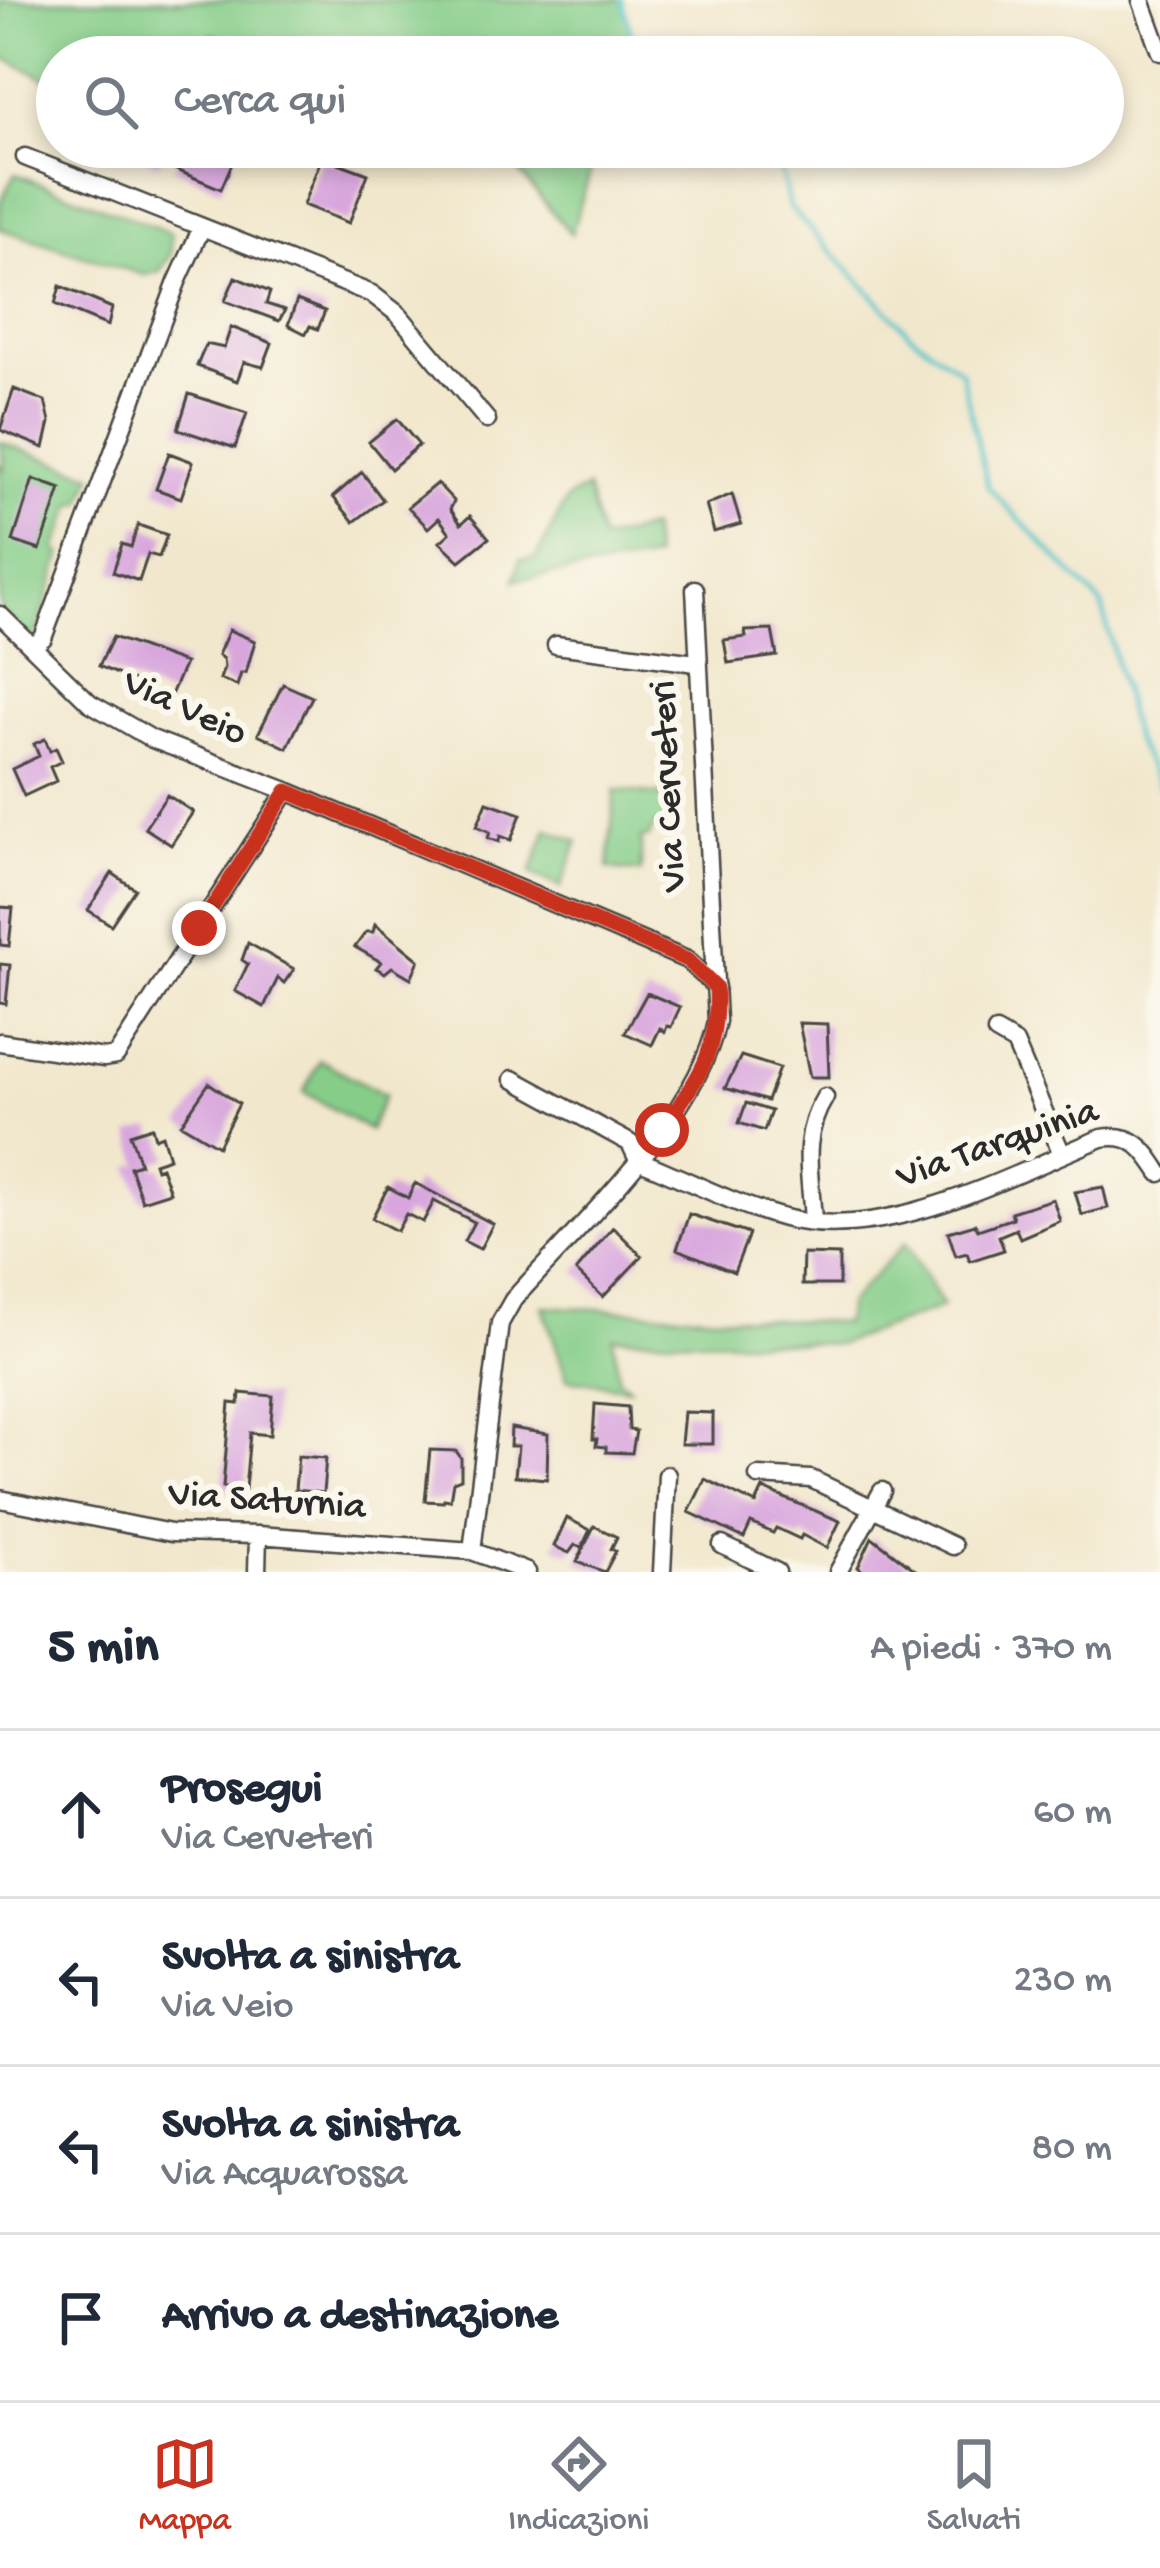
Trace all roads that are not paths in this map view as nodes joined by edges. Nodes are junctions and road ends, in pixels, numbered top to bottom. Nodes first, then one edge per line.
1 (1141, 0) edge
2 (1152, 0) edge
3 (1160, 4) edge
4 (1160, 52) edge
5 (25, 157) dead end
6 (36, 161) edge
7 (53, 168) edge
8 (202, 226) junction
9 (487, 420) dead end
10 (694, 589) dead end
11 (0, 615) edge
12 (34, 644) junction
13 (556, 645) dead end
14 (697, 663) junction
15 (287, 791) junction
16 (716, 988) junction
17 (996, 1031) dead end
18 (0, 1042) edge
19 (514, 1079) dead end
20 (826, 1097) dead end
21 (1062, 1154) junction
22 (638, 1160) junction
23 (1160, 1173) edge
24 (813, 1222) junction
25 (667, 1475) dead end
26 (758, 1476) dead end
27 (0, 1499) edge
28 (878, 1499) junction
29 (258, 1535) junction
30 (722, 1546) dead end
31 (953, 1546) dead end
32 (472, 1551) junction
33 (257, 1572) edge
34 (527, 1572) edge
35 (662, 1572) edge
36 (777, 1572) edge
37 (838, 1572) edge

1 - 4 street
2 - 3 street
5 - 6 street
7 - 8 street
8 - 9 street
8 - 12 street
10 - 14 street, Via Cerveteri
11 - 12 street, Via Veio
12 - 15 street, Via Veio
13 - 14 street
14 - 16 street, Via Cerveteri
15 - 16 street, Via Veio
15 - 18 street
16 - 22 street, Via Cerveteri
17 - 21 street
19 - 22 street, Via Tarquinia
20 - 24 street
21 - 23 street, Via Tarquinia
21 - 24 street, Via Tarquinia
22 - 24 street, Via Tarquinia
22 - 32 street, Via Cerveteri
25 - 35 street
26 - 28 street
27 - 29 street, Via Saturnia
28 - 31 street
28 - 37 street
29 - 32 street, Via Saturnia
29 - 33 street
30 - 36 street
32 - 34 street, Via Saturnia

